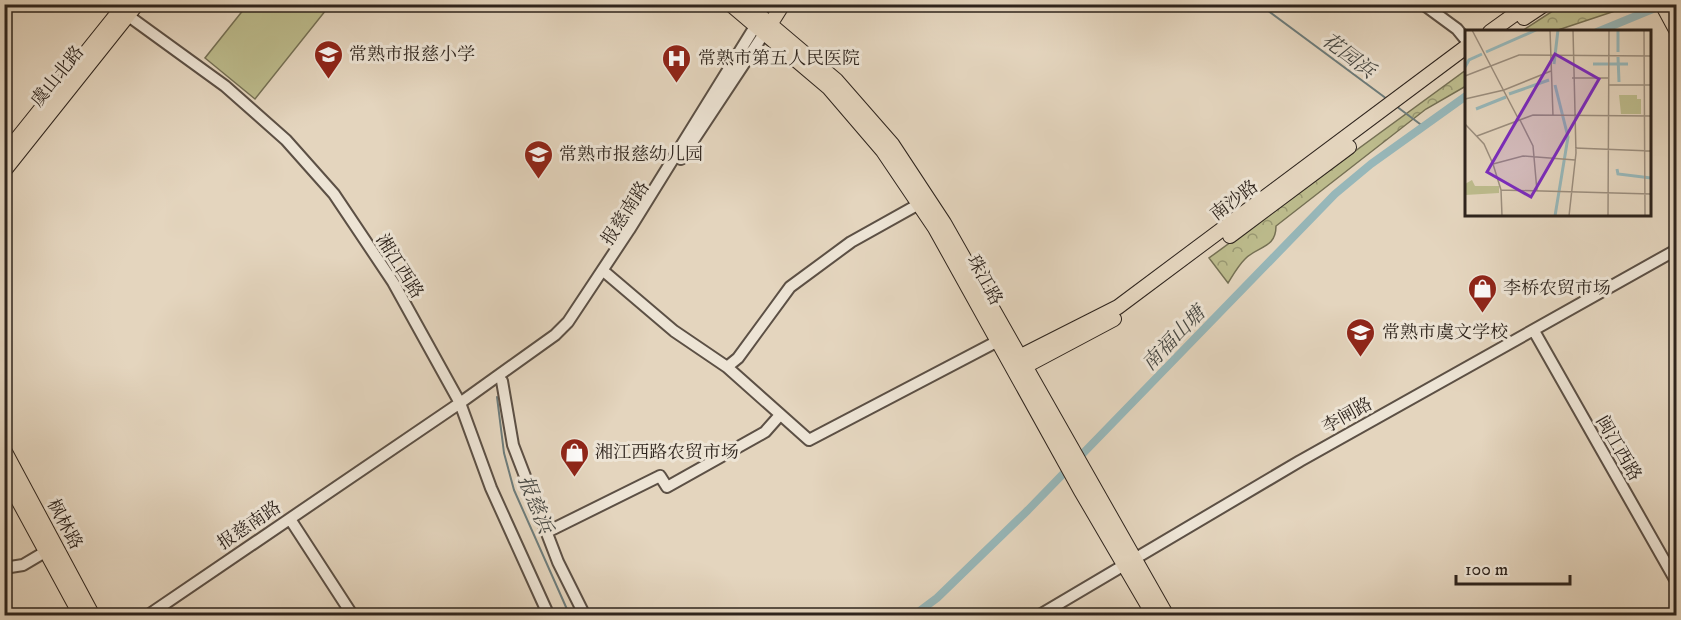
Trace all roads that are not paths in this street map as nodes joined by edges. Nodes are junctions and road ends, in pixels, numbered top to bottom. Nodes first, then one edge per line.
1 (730, 4) edge
2 (746, 4) edge
3 (770, 4) edge
4 (783, 4) edge
5 (1423, 4) edge
6 (1530, 4) edge
7 (1545, 4) edge
8 (1662, 4) edge
9 (125, 8) edge
10 (764, 25) junction
11 (1493, 30) edge
12 (1508, 30) edge
13 (1677, 30) edge
14 (1465, 38) edge
15 (1465, 49) edge
16 (1465, 59) edge
17 (1395, 106) junction
18 (4, 155) edge
19 (4, 171) edge
20 (918, 204) junction
21 (1677, 250) edge
22 (607, 274) junction
23 (1534, 331) junction
24 (998, 341) junction
25 (1018, 364) junction
26 (727, 367) junction
27 (502, 381) junction
28 (460, 403) junction
29 (780, 415) junction
30 (4, 450) edge
31 (4, 474) edge
32 (290, 519) junction
33 (547, 532) junction
34 (51, 549) junction
35 (1130, 561) junction
36 (4, 568) edge
37 (1677, 581) edge
38 (81, 615) edge
39 (93, 615) edge
40 (147, 615) edge
41 (353, 615) edge
42 (549, 615) edge
43 (585, 615) edge
44 (1038, 615) edge
45 (1154, 615) edge
46 (1167, 615) edge

1 - 10 main road, 珠江路
2 - 10 main road, 珠江路
3 - 10 main road, 报慈南路
4 - 10 main road, 报慈南路
5 - 14 street
6 - 11 main road
7 - 12 main road
8 - 13 main road
9 - 18 main road, 虞山北路
9 - 19 main road, 虞山北路
9 - 28 street, 湘江西路
10 - 20 main road, 珠江路
10 - 22 street, 报慈南路
10 - 25 main road, 珠江路
10 - 28 street, 报慈南路
15 - 17 main road, 南沙路
16 - 17 main road, 南沙路
17 - 25 main road, 南沙路
20 - 24 main road, 珠江路
20 - 26 street
21 - 23 street, 李闸路
22 - 26 street
22 - 27 street, 报慈南路
23 - 35 street, 李闸路
23 - 37 street, 闽江西路
24 - 25 main road, 珠江路
24 - 29 street
25 - 35 main road, 珠江路
26 - 29 street
27 - 28 street, 报慈南路
27 - 33 street
28 - 32 street, 报慈南路
28 - 42 street, 湘江西路
29 - 33 street
30 - 34 main road, 枫林路
31 - 34 main road, 枫林路
32 - 40 street, 报慈南路
32 - 41 street
33 - 43 street
34 - 36 street
34 - 38 main road, 枫林路
34 - 39 main road, 枫林路
35 - 44 street, 李闸路
35 - 45 main road, 珠江路
35 - 46 main road, 珠江路

